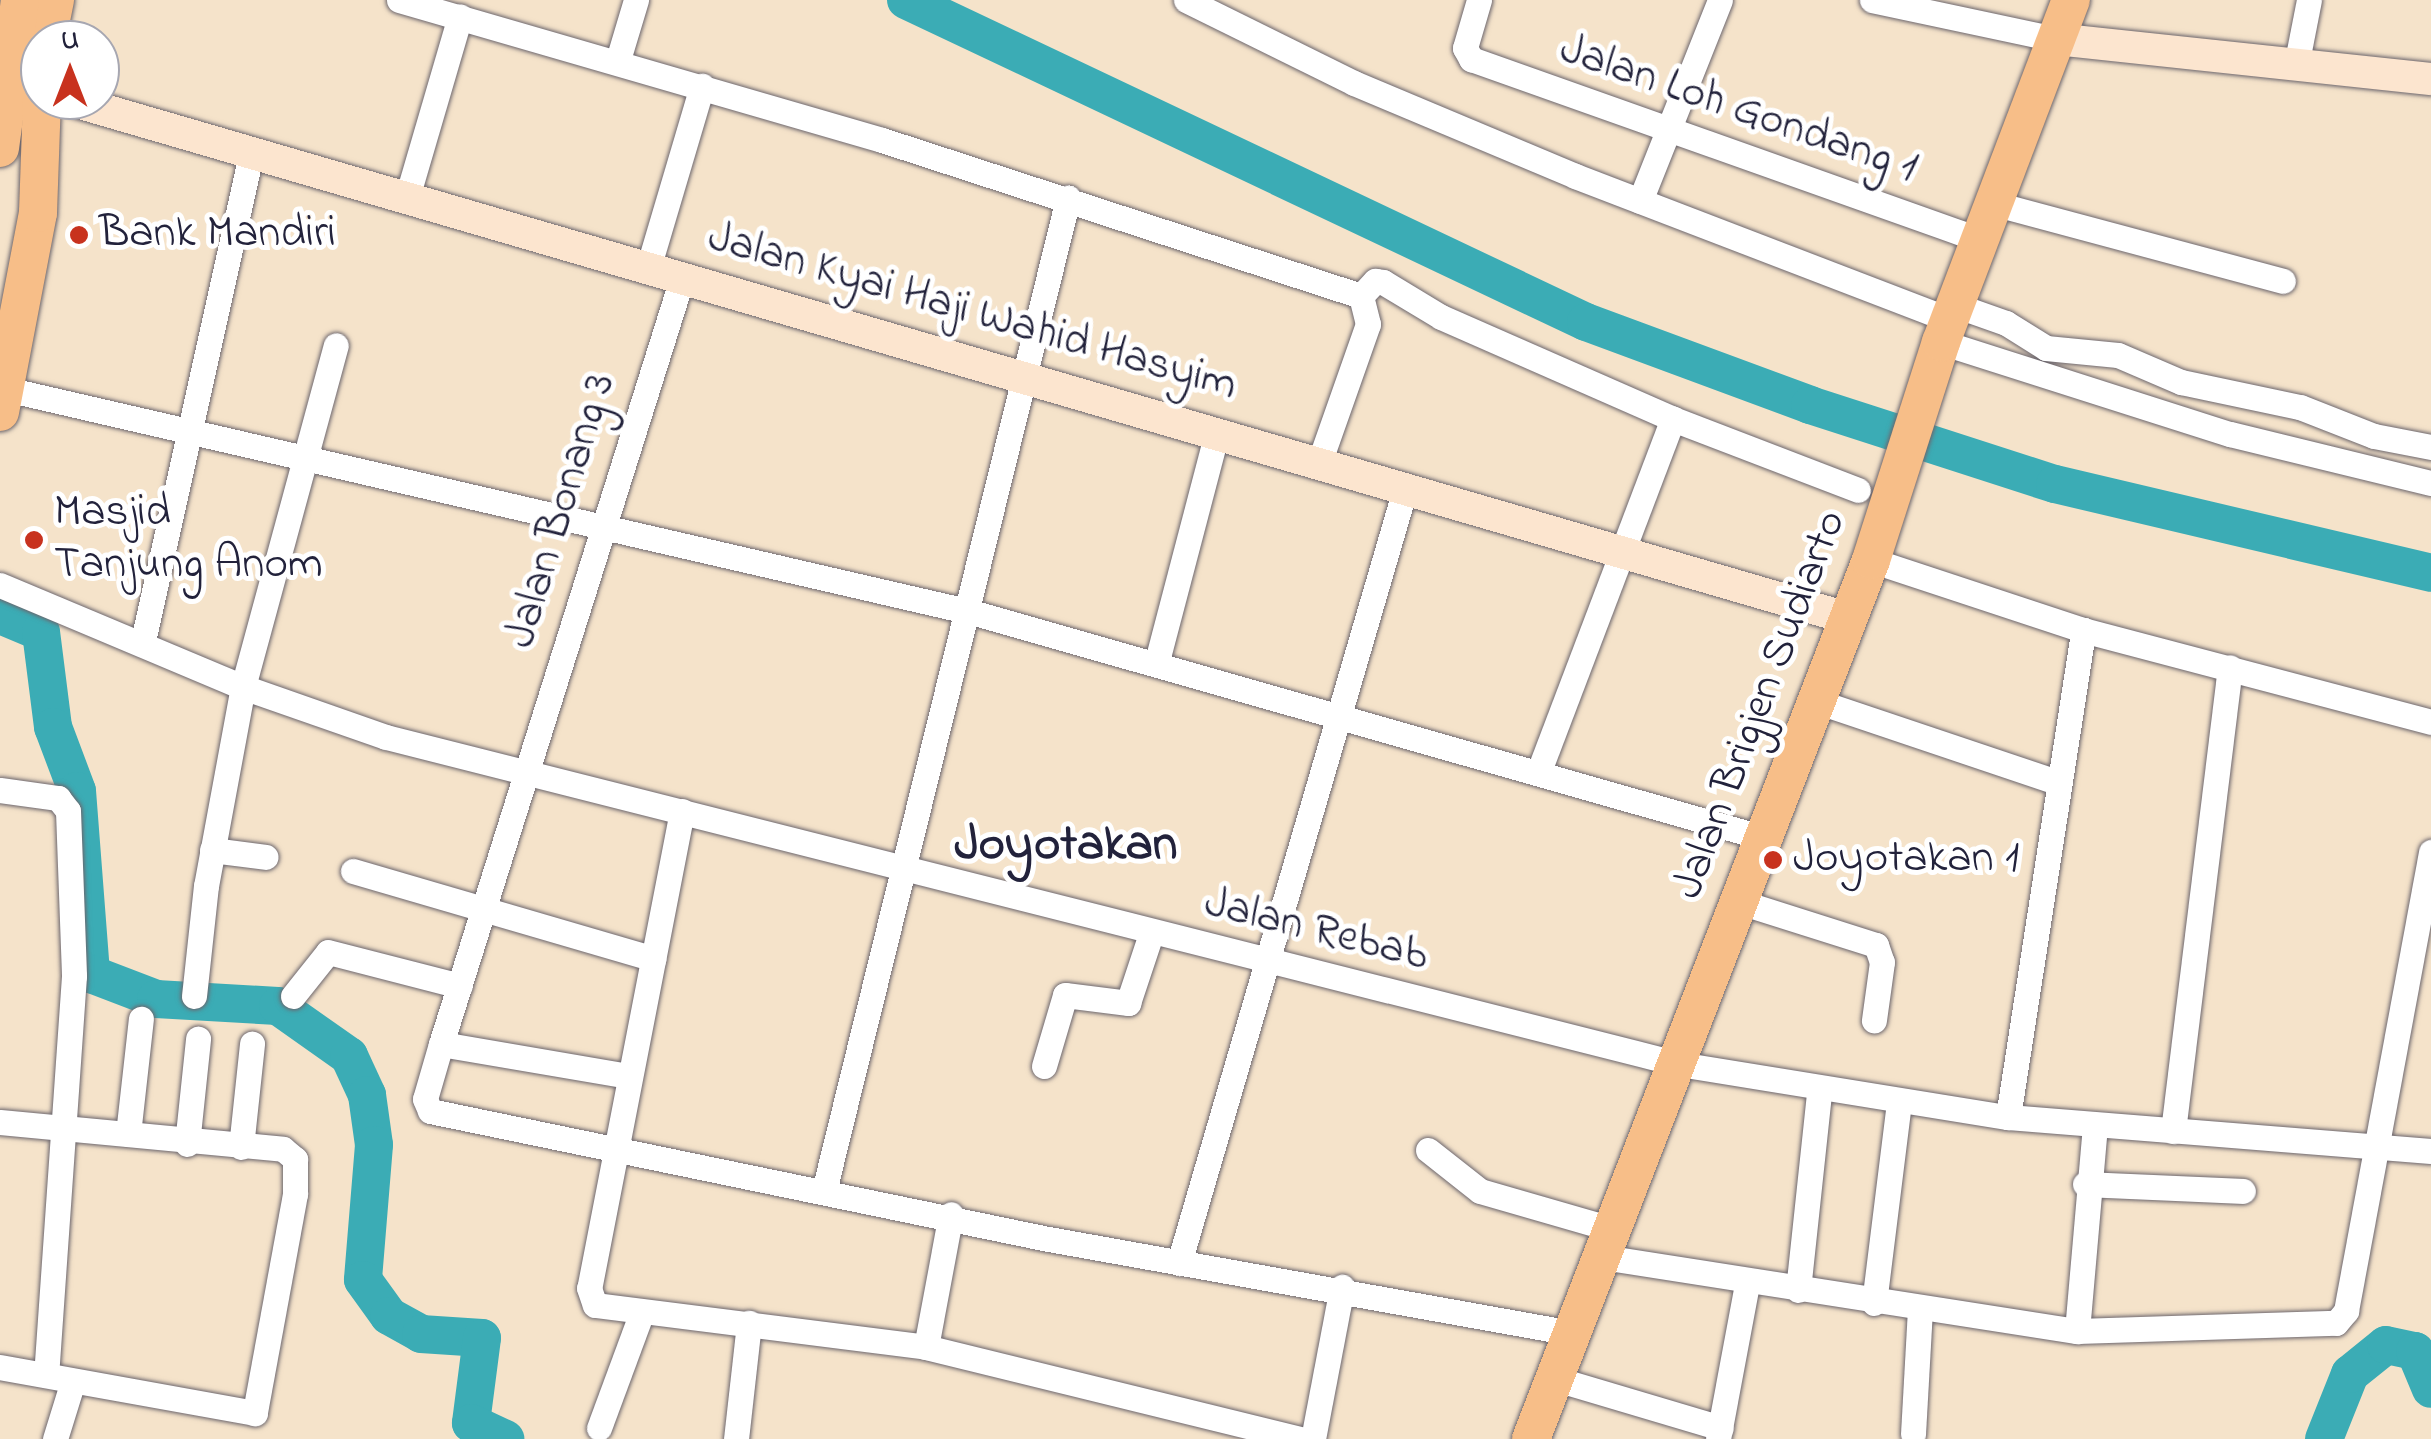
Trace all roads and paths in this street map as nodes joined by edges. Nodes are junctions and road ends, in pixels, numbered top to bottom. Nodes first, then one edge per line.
1 (20, 0) edge
2 (399, 0) edge
3 (501, 0) edge
4 (636, 0) edge
5 (1186, 0) edge
6 (1478, 0) edge
7 (1720, 0) edge
8 (1872, 0) edge
9 (2071, 0) edge
10 (2309, 0) edge
11 (1235, 12) edge
12 (460, 16) junction
13 (492, 25) junction
14 (2056, 39) junction
15 (618, 60) junction
16 (2297, 61) junction
17 (2431, 80) edge
18 (702, 86) junction
19 (120, 114) edge
20 (41, 120) edge
21 (1665, 129) junction
22 (0, 148) edge
23 (252, 150) junction
24 (408, 194) junction
25 (1068, 198) junction
26 (1640, 201) junction
27 (1996, 204) junction
28 (1980, 240) junction
29 (649, 265) junction
30 (683, 275) junction
31 (2283, 282) dead end
32 (1361, 296) junction
33 (1945, 336) junction
34 (336, 345) dead end
35 (1022, 375) junction
36 (3, 400) edge
37 (1673, 419) junction
38 (190, 432) junction
39 (1217, 433) junction
40 (2431, 447) edge
41 (309, 462) junction
42 (1318, 463) junction
43 (2431, 483) edge
44 (1406, 489) junction
45 (1858, 490) dead end
46 (603, 528) junction
47 (1620, 553) junction
48 (1871, 560) junction
49 (0, 585) edge
50 (971, 612) junction
51 (1846, 618) junction
52 (2083, 630) junction
53 (142, 642) junction
54 (1157, 661) junction
55 (2230, 667) junction
56 (243, 687) junction
57 (1814, 700) junction
58 (1341, 715) junction
59 (2431, 722) edge
60 (1540, 771) junction
61 (526, 774) junction
62 (2056, 782) junction
63 (0, 790) edge
64 (682, 811) junction
65 (1761, 837) junction
66 (212, 850) junction
67 (2431, 852) edge
68 (266, 858) dead end
69 (902, 866) junction
70 (354, 871) dead end
71 (1737, 901) junction
72 (483, 911) junction
73 (1151, 934) junction
74 (652, 959) junction
75 (1265, 960) junction
76 (460, 986) junction
77 (194, 996) dead end
78 (293, 996) dead end
79 (141, 1018) dead end
80 (1874, 1020) dead end
81 (198, 1039) dead end
82 (252, 1044) dead end
83 (441, 1044) junction
84 (1679, 1064) junction
85 (1044, 1066) dead end
86 (630, 1076) junction
87 (1819, 1092) junction
88 (1899, 1101) junction
89 (2008, 1117) junction
90 (0, 1122) edge
91 (62, 1126) junction
92 (2095, 1126) junction
93 (2173, 1131) junction
94 (128, 1134) junction
95 (187, 1144) junction
96 (2376, 1146) junction
97 (242, 1147) junction
98 (617, 1149) junction
99 (1428, 1150) dead end
100 (2431, 1150) edge
101 (2085, 1184) junction
102 (824, 1191) junction
103 (2243, 1191) dead end
104 (950, 1214) junction
105 (1607, 1243) junction
106 (1178, 1263) junction
107 (1747, 1284) junction
108 (1342, 1287) junction
109 (1798, 1290) junction
110 (1874, 1303) junction
111 (1920, 1310) junction
112 (642, 1312) junction
113 (749, 1323) junction
114 (2077, 1331) junction
115 (1572, 1333) junction
116 (926, 1348) junction
117 (0, 1367) edge
118 (46, 1374) junction
119 (1554, 1378) junction
120 (73, 1380) junction
121 (600, 1428) dead end
122 (1719, 1434) edge
123 (1913, 1434) dead end
124 (55, 1439) edge
125 (736, 1439) edge
126 (1301, 1439) edge
127 (1313, 1439) edge
128 (1531, 1439) edge

1 - 22 main road
2 - 12 street
3 - 13 street
4 - 15 street
5 - 11 street
6 - 21 street, Jalan Loh Gondang 1
7 - 21 street
8 - 14 street
9 - 14 main road, Jalan Brigjen Sudiarto
10 - 16 street
11 - 26 street
12 - 13 street
12 - 24 street
13 - 15 street
14 - 16 main road
14 - 27 main road, Jalan Brigjen Sudiarto
15 - 18 street
16 - 17 main road
18 - 25 street
18 - 29 street
19 - 23 main road, Jalan Kyai Haji Wahid Hasyim
20 - 36 main road
21 - 26 street
21 - 28 street, Jalan Loh Gondang 1
23 - 24 main road, Jalan Kyai Haji Wahid Hasyim
23 - 38 street
24 - 29 main road, Jalan Kyai Haji Wahid Hasyim
25 - 32 street
25 - 35 street
26 - 33 street
27 - 28 main road, Jalan Brigjen Sudiarto
27 - 31 street
28 - 33 main road, Jalan Brigjen Sudiarto
29 - 30 main road, Jalan Kyai Haji Wahid Hasyim
30 - 35 main road, Jalan Kyai Haji Wahid Hasyim
30 - 46 street, Jalan Bonang 3
32 - 37 street
32 - 42 street
33 - 40 street
33 - 43 street
33 - 48 main road, Jalan Brigjen Sudiarto
34 - 41 street
35 - 39 main road, Jalan Kyai Haji Wahid Hasyim
35 - 50 street
36 - 38 street
37 - 45 street
37 - 47 street
38 - 41 street
38 - 53 street
39 - 42 main road, Jalan Kyai Haji Wahid Hasyim
39 - 54 street
41 - 46 street
41 - 56 street
42 - 44 main road, Jalan Kyai Haji Wahid Hasyim
44 - 47 main road, Jalan Kyai Haji Wahid Hasyim
44 - 58 street
46 - 50 street
46 - 61 street, Jalan Bonang 3
47 - 51 main road, Jalan Kyai Haji Wahid Hasyim
47 - 60 street
48 - 51 main road, Jalan Brigjen Sudiarto
48 - 52 street
49 - 53 street, Jalan Rebab
50 - 54 street
50 - 69 street
51 - 57 main road, Jalan Brigjen Sudiarto
52 - 55 street
52 - 62 street
53 - 56 street, Jalan Rebab
54 - 58 street
55 - 59 street
55 - 93 street
56 - 61 street, Jalan Rebab
56 - 66 street
57 - 62 street
57 - 65 main road, Jalan Brigjen Sudiarto
58 - 60 street
58 - 75 street
60 - 65 street
61 - 64 street, Jalan Rebab
61 - 72 street, Jalan Bonang 3
62 - 89 street
63 - 91 street
64 - 69 street, Jalan Rebab
64 - 74 street
65 - 71 main road, Jalan Brigjen Sudiarto
66 - 68 street
66 - 77 street
67 - 96 street
69 - 73 street, Jalan Rebab
69 - 102 street
70 - 72 street
71 - 80 street
71 - 84 main road, Jalan Brigjen Sudiarto
72 - 74 street
72 - 76 street, Jalan Bonang 3
73 - 75 street, Jalan Rebab
73 - 85 street
74 - 86 street
75 - 84 street, Jalan Rebab
75 - 106 street
76 - 78 street
76 - 83 street, Jalan Bonang 3
79 - 94 street
81 - 95 street
82 - 97 street
83 - 86 street
83 - 98 street, Jalan Bonang 3
84 - 87 street, Jalan Rebab
84 - 105 main road, Jalan Brigjen Sudiarto
86 - 98 street
87 - 88 street, Jalan Rebab
87 - 109 street
88 - 89 street, Jalan Rebab
88 - 110 street
89 - 92 street, Jalan Rebab
90 - 91 street
91 - 94 street
91 - 118 street
92 - 93 street, Jalan Rebab
92 - 101 street
93 - 96 street, Jalan Rebab
94 - 95 street
95 - 97 street
96 - 100 street, Jalan Rebab
96 - 114 street
97 - 120 street
98 - 102 street
98 - 112 street
99 - 105 street
101 - 103 street
101 - 114 street
102 - 104 street
104 - 106 street
104 - 116 street
105 - 107 street
105 - 115 main road, Jalan Brigjen Sudiarto
106 - 108 street
107 - 109 street
107 - 122 street
108 - 115 street
108 - 127 street
109 - 110 street
110 - 111 street
111 - 114 street
111 - 123 street
112 - 113 street
112 - 121 street
113 - 116 street
113 - 125 street
115 - 119 main road, Jalan Brigjen Sudiarto
116 - 126 street
117 - 118 street
118 - 120 street
119 - 122 street
119 - 128 main road, Jalan Brigjen Sudiarto
120 - 124 street

